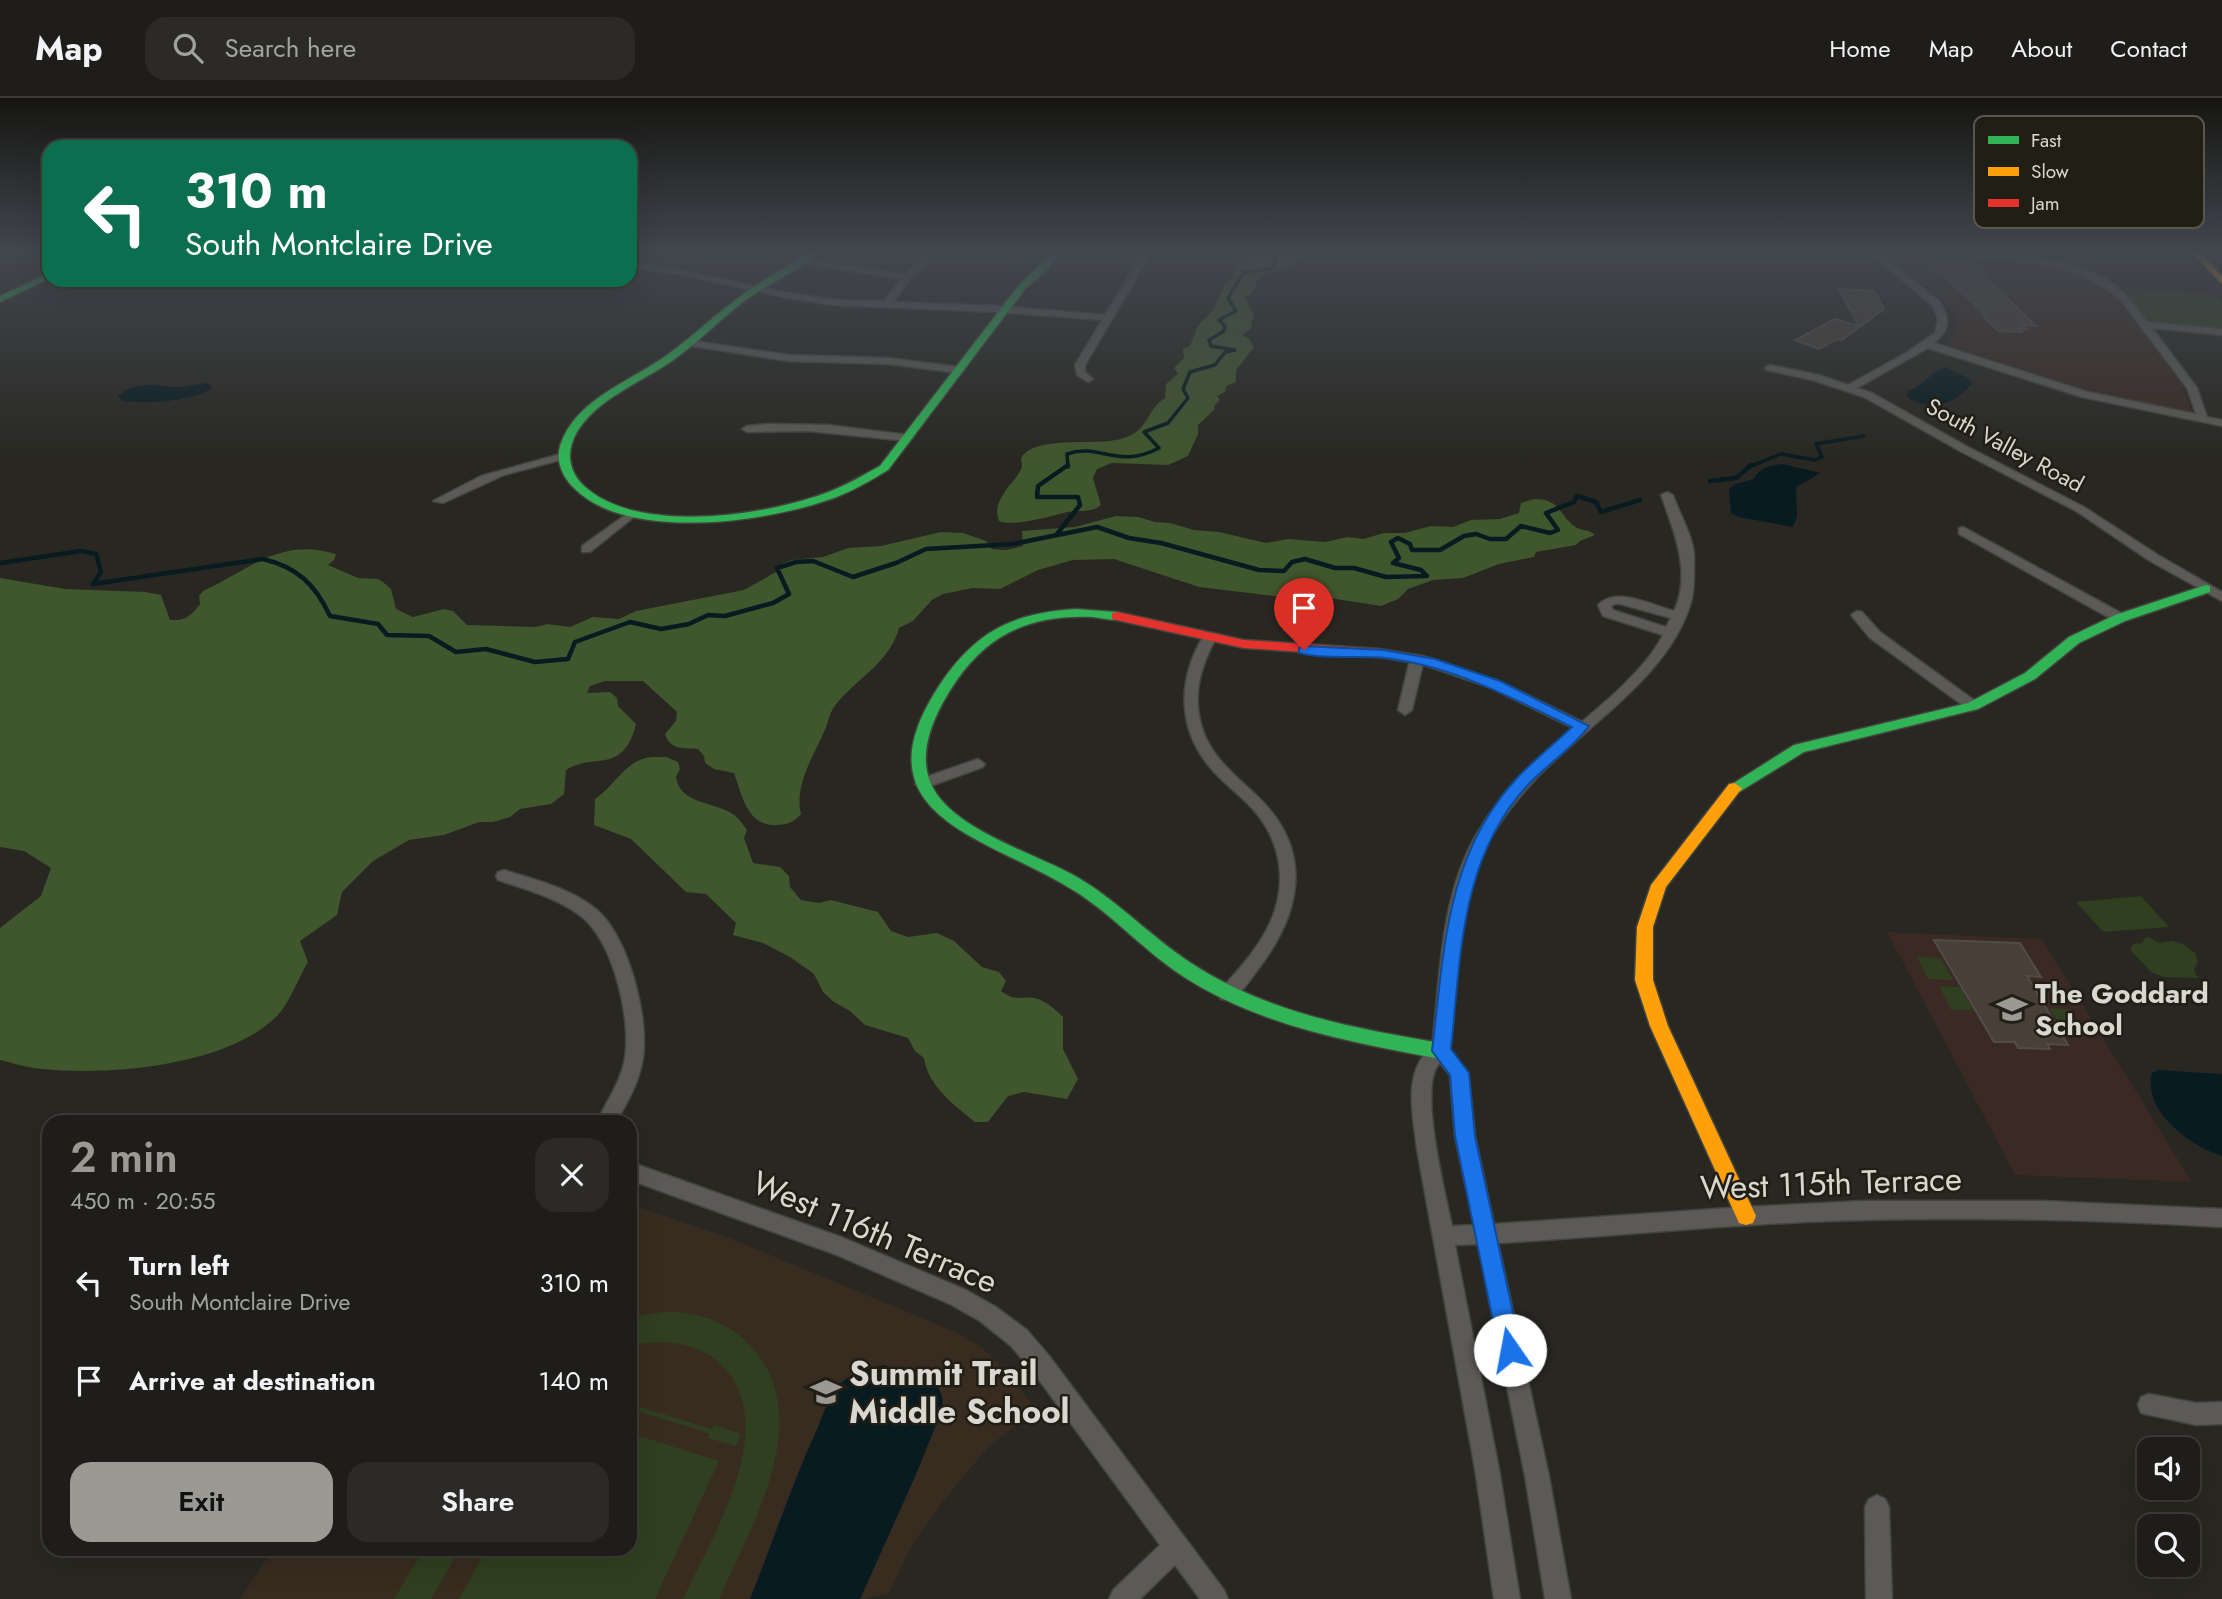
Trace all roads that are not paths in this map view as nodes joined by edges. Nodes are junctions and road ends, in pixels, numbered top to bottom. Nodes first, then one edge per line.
1 (713, 323) edge
2 (994, 323) edge
3 (1104, 323) edge
4 (1942, 323) edge
5 (2145, 325) joint
6 (2222, 332) edge
7 (688, 343) junction
8 (1926, 344) junction
9 (1770, 368) dead end
10 (959, 370) junction
11 (1088, 379) dead end
12 (1851, 387) junction
13 (2114, 387) dead end
14 (2111, 401) junction
15 (2203, 420) junction
16 (2222, 424) edge
17 (747, 429) dead end
18 (908, 438) junction
19 (564, 456) junction
20 (1667, 495) dead end
21 (439, 501) dead end
22 (631, 514) junction
23 (1963, 531) dead end
24 (586, 549) dead end
25 (2206, 589) junction
26 (2222, 597) edge
27 (1857, 615) dead end
28 (1679, 616) junction
29 (2120, 618) junction
30 (1671, 634) junction
31 (1209, 638) junction
32 (1417, 659) junction
33 (1973, 706) junction
34 (1405, 710) dead end
35 (1582, 726) junction
36 (978, 764) dead end
37 (922, 784) junction
38 (504, 876) dead end
39 (1227, 994) junction
40 (1441, 1051) junction
41 (610, 1115) edge
42 (637, 1174) edge
43 (1746, 1216) junction
44 (2222, 1218) edge
45 (1486, 1235) junction
46 (1442, 1236) junction
47 (2149, 1405) dead end
48 (2222, 1413) edge
49 (1877, 1507) dead end
50 (1175, 1547) junction
51 (1122, 1599) edge
52 (1215, 1599) edge
53 (1507, 1599) edge
54 (1558, 1599) edge
55 (1879, 1599) edge

1 - 7 main road
2 - 10 main road
3 - 11 street
4 - 8 street
5 - 6 street
5 - 15 street
7 - 10 street
7 - 19 main road
8 - 12 street
8 - 14 street
9 - 12 street, South Valley Road
10 - 18 main road
12 - 25 street, South Valley Road
13 - 14 street
14 - 15 street
15 - 16 street
17 - 18 street
18 - 22 main road
19 - 21 street
19 - 22 main road
20 - 28 street
22 - 24 street
23 - 29 street
25 - 26 street, South Valley Road
25 - 29 main road
27 - 33 street
28 - 30 street
28 - 30 street
29 - 33 main road
30 - 35 street
31 - 32 main road
31 - 37 main road
31 - 39 street
32 - 34 street
32 - 35 main road
33 - 43 main road
35 - 40 street
36 - 37 street
37 - 39 main road
38 - 41 street
39 - 40 main road
40 - 45 street
40 - 46 street
42 - 50 street, West 116th Terrace
43 - 44 street, West 115th Terrace
43 - 45 street, West 115th Terrace
45 - 46 street, West 115th Terrace
45 - 54 street
46 - 53 street
47 - 48 street
49 - 55 street
50 - 51 street
50 - 52 street, West 116th Terrace

